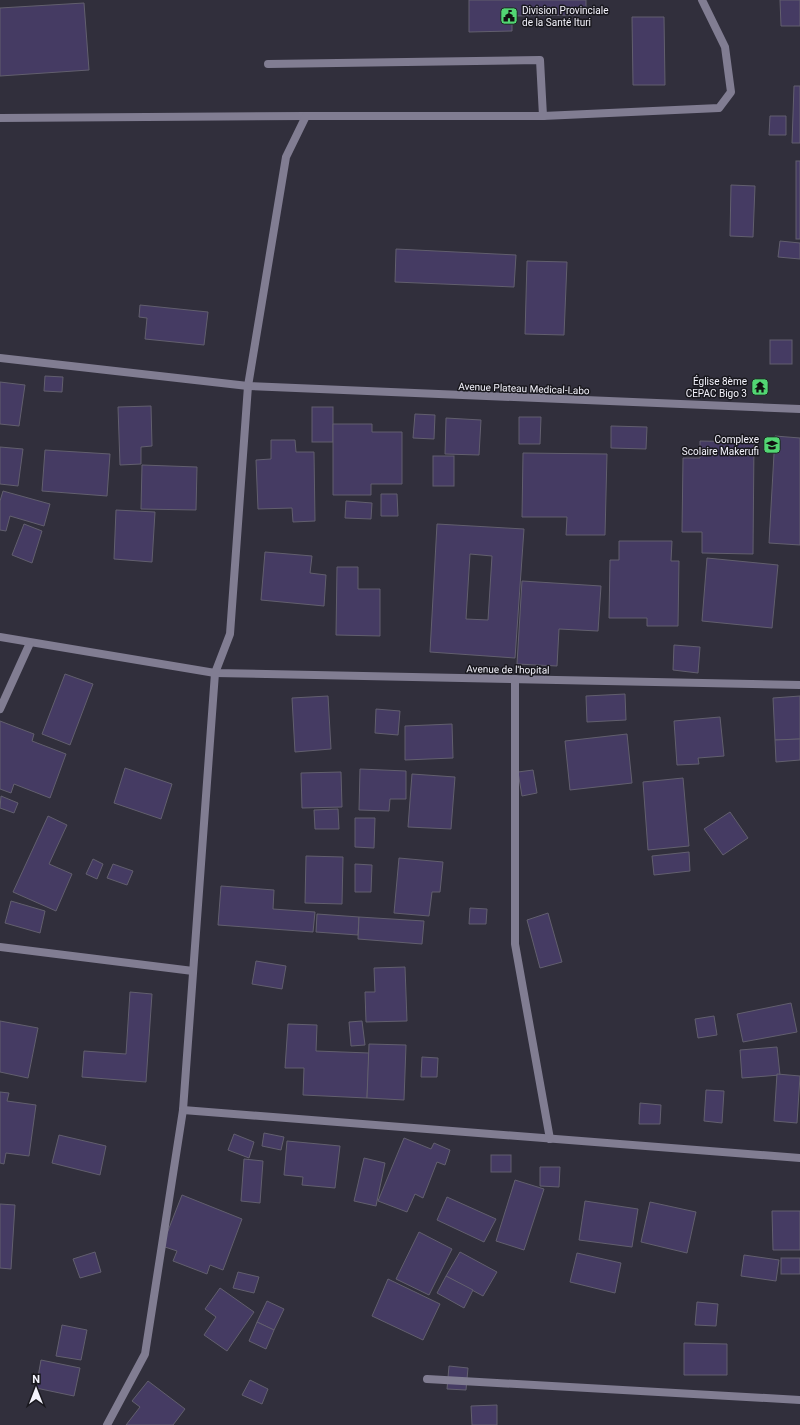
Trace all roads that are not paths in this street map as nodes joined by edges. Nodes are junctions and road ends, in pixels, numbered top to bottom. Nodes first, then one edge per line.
1 (702, 0) edge
2 (268, 64) dead end
3 (306, 116) junction
4 (543, 116) junction
5 (0, 118) edge
6 (0, 358) edge
7 (248, 386) junction
8 (800, 410) edge
9 (0, 637) edge
10 (30, 643) junction
11 (215, 673) junction
12 (515, 679) junction
13 (800, 685) edge
14 (0, 709) edge
15 (0, 947) edge
16 (193, 971) junction
17 (183, 1110) junction
18 (550, 1139) junction
19 (800, 1158) edge
20 (427, 1380) dead end
21 (800, 1400) edge
22 (107, 1425) edge

1 - 4 street
2 - 4 street
3 - 4 street
3 - 5 street
3 - 7 street
6 - 7 street, Avenue Plateau Medical-Labo
7 - 8 street, Avenue Plateau Medical-Labo
7 - 11 street
9 - 10 street, Avenue de l'hopital
10 - 11 street, Avenue de l'hopital
10 - 14 street
11 - 12 street, Avenue de l'hopital
11 - 16 street
12 - 13 street, Avenue de l'hopital
12 - 18 street
15 - 16 street
16 - 17 street
17 - 18 street
17 - 22 street
18 - 19 street
20 - 21 street

